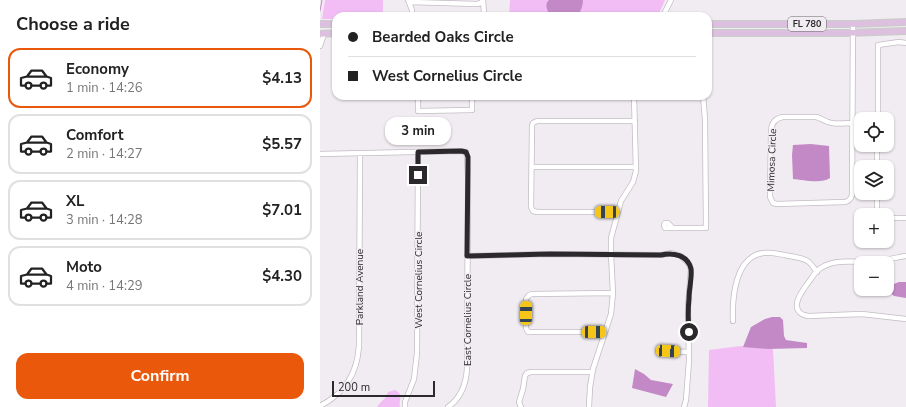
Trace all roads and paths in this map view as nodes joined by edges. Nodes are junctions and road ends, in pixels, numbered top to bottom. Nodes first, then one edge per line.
1 (483, 0) edge
2 (671, 0) edge
3 (408, 1) edge
4 (458, 1) edge
5 (412, 12) edge
6 (484, 12) edge
7 (665, 12) edge
8 (906, 22) edge
9 (320, 24) edge
10 (332, 24) edge
11 (712, 24) edge
12 (846, 24) junction
13 (853, 24) junction
14 (898, 31) junction
15 (906, 31) edge
16 (712, 33) edge
17 (846, 33) junction
18 (853, 33) junction
19 (322, 34) edge
20 (899, 42) junction
21 (906, 43) edge
22 (320, 46) edge
23 (418, 100) edge
24 (472, 100) edge
25 (634, 100) edge
26 (703, 100) edge
27 (878, 112) edge
28 (635, 121) junction
29 (852, 123) junction
30 (418, 152) junction
31 (320, 154) edge
32 (360, 154) junction
33 (532, 167) junction
34 (636, 167) junction
35 (618, 214) junction
36 (894, 218) edge
37 (906, 218) edge
38 (671, 228) dead end
39 (610, 254) junction
40 (467, 256) junction
41 (906, 256) edge
42 (817, 272) junction
43 (613, 293) junction
44 (906, 319) edge
45 (733, 321) dead end
46 (605, 332) junction
47 (663, 351) dead end
48 (689, 352) junction
49 (592, 372) junction
50 (320, 406) edge
51 (405, 407) edge
52 (448, 407) edge
53 (521, 407) edge
54 (589, 407) edge
55 (684, 407) edge

1 - 4 street
1 - 6 street
2 - 7 street
3 - 4 street
3 - 5 street
8 - 13 main road, FL 780
9 - 10 main road
11 - 12 main road, FL 780
12 - 13 main road, FL 780
12 - 17 street
13 - 18 street
14 - 15 main road, FL 780
14 - 18 main road, FL 780
14 - 20 street
16 - 17 main road, FL 780
17 - 18 main road, FL 780
18 - 29 street
19 - 22 street
20 - 21 street
20 - 27 street
23 - 24 street
25 - 28 street
26 - 38 street
28 - 33 street
28 - 34 street
29 - 29 street, Mimosa Circle
30 - 32 street
30 - 40 street, East Cornelius Circle
30 - 51 street, West Cornelius Circle
31 - 32 street
32 - 50 street, Parkland Avenue
33 - 34 street
33 - 35 street
34 - 35 street
35 - 39 street
36 - 37 street
39 - 40 street
39 - 43 street
39 - 48 street
40 - 52 street, East Cornelius Circle
41 - 42 street
42 - 44 street
42 - 45 street
43 - 46 street
43 - 46 street
46 - 49 street
47 - 48 street
48 - 55 street
49 - 53 street
49 - 54 street

